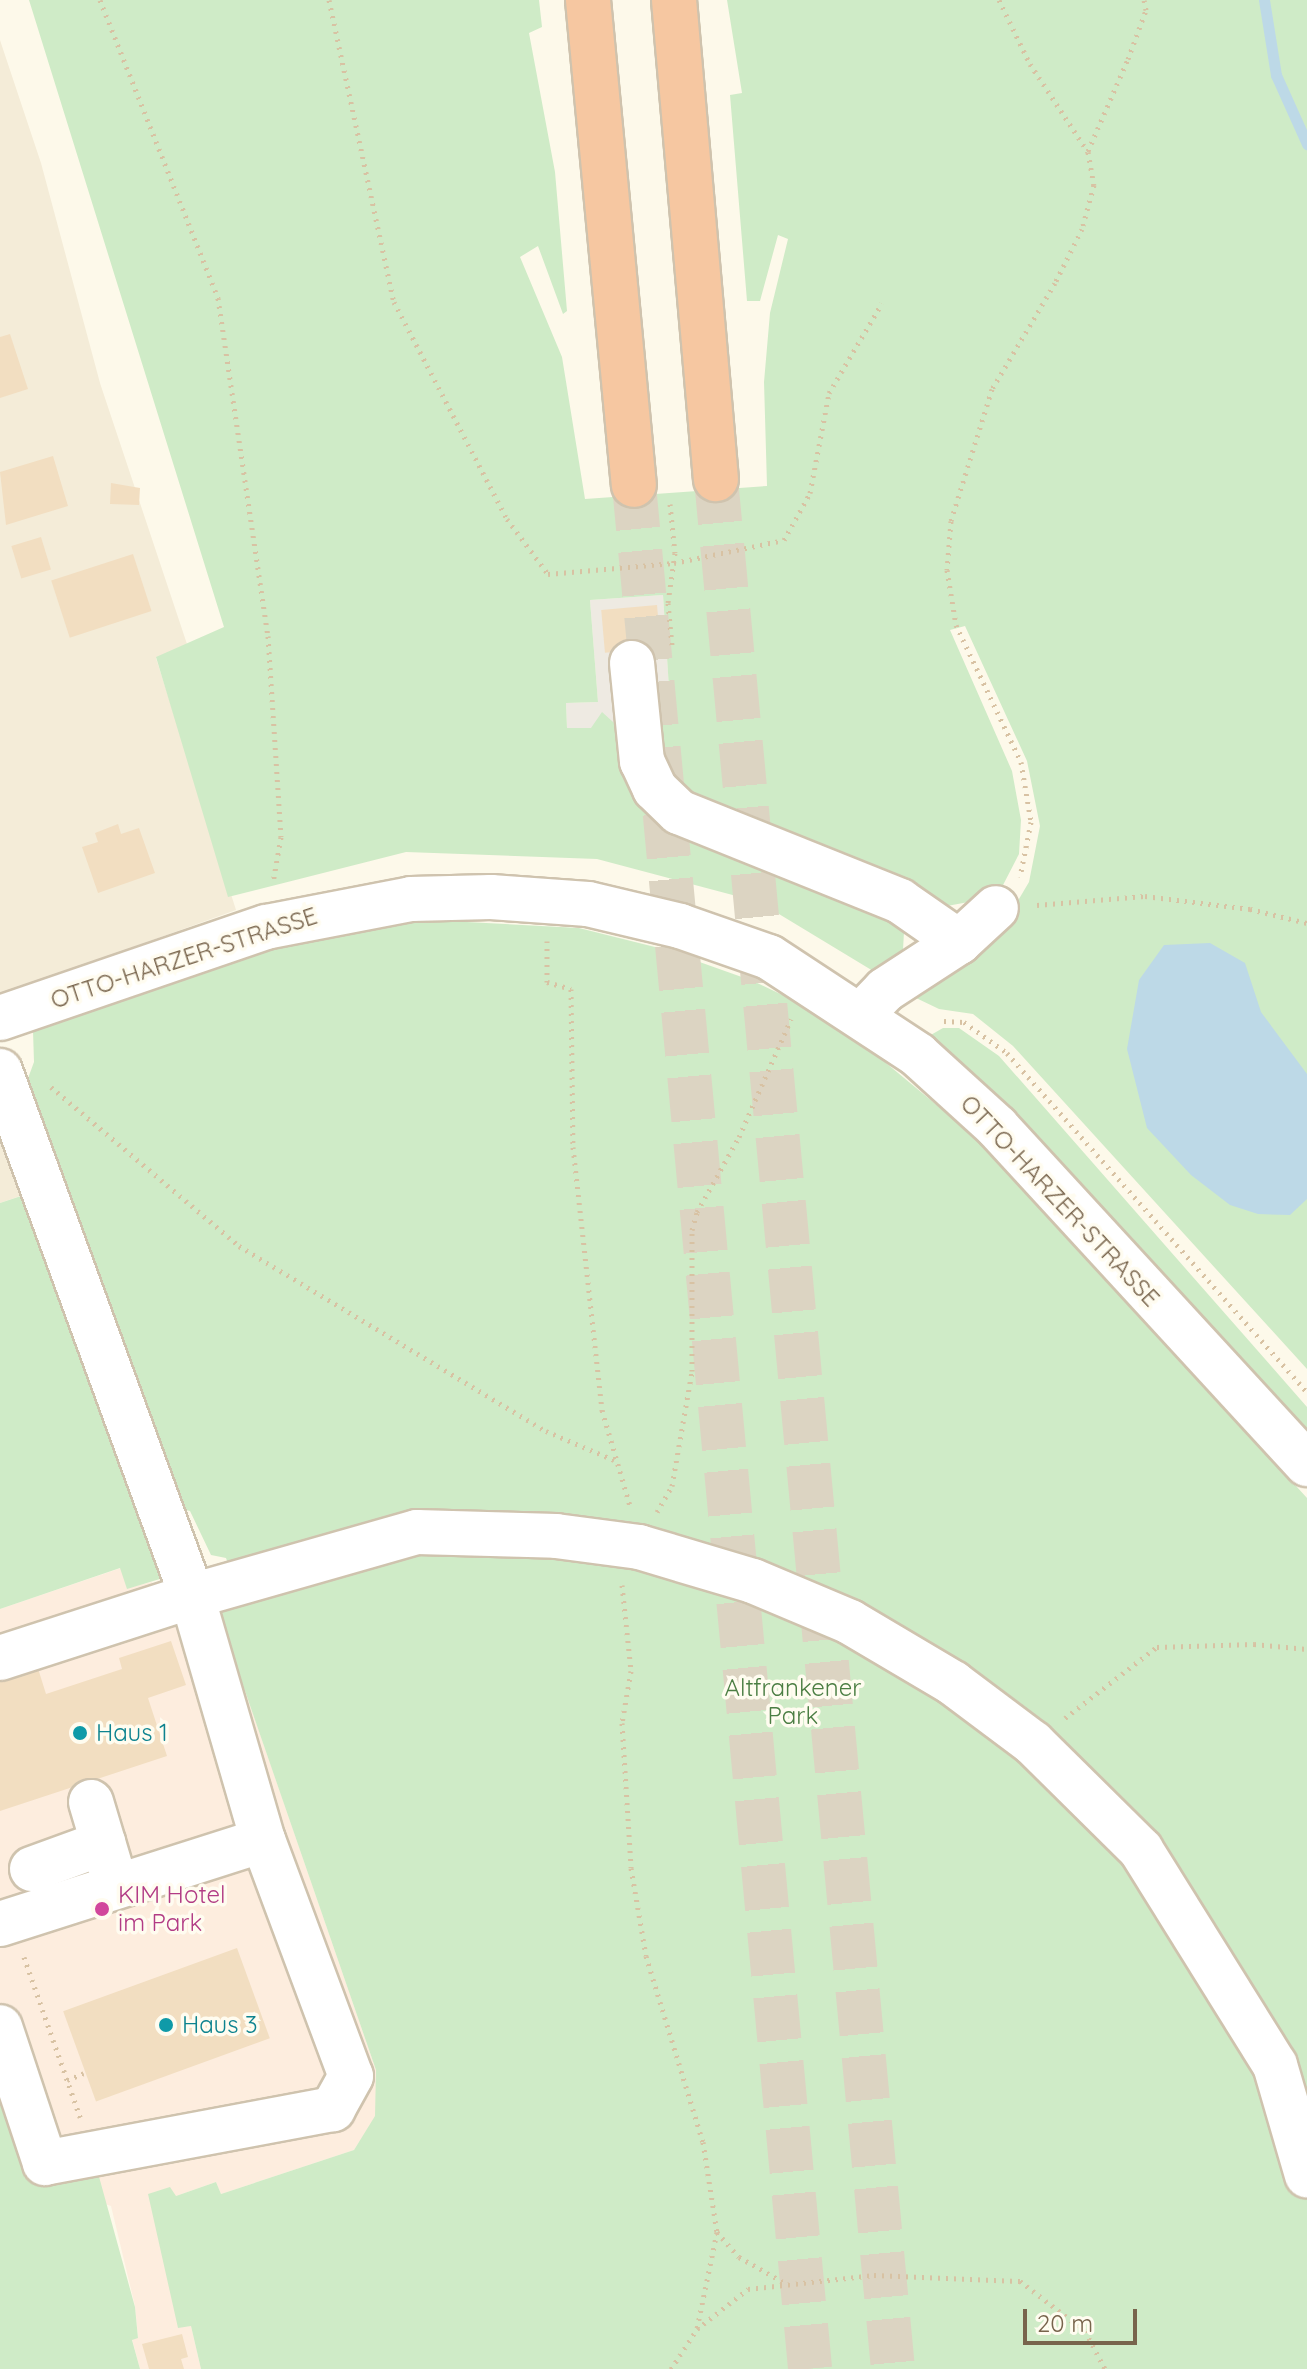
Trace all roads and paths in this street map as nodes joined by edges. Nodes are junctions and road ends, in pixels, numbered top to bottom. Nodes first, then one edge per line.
1 (100, 0) edge
2 (329, 0) edge
3 (588, 0) edge
4 (674, 0) edge
5 (999, 0) edge
6 (1144, 0) edge
7 (1088, 152) junction
8 (882, 303) dead end
9 (716, 479) tunnel mouth
10 (651, 490) joint
11 (674, 563) junction
12 (668, 603) dead end
13 (632, 663) dead end
14 (547, 901) junction
15 (996, 908) junction
16 (1307, 923) edge
17 (266, 927) junction
18 (959, 942) junction
19 (845, 1003) junction
20 (0, 1018) edge
21 (20, 1074) edge
22 (614, 1460) junction
23 (1307, 1464) edge
24 (642, 1523) junction
25 (192, 1596) junction
26 (1307, 1649) edge
27 (0, 1658) edge
28 (1033, 1743) junction
29 (263, 1840) junction
30 (32, 1869) dead end
31 (116, 1886) junction
32 (6, 1922) edge
33 (0, 2027) edge
34 (84, 2073) dead end
35 (67, 2080) junction
36 (93, 2156) junction
37 (1307, 2175) edge
38 (717, 2232) junction
39 (786, 2283) junction
40 (697, 2329) junction
41 (671, 2369) edge
42 (1105, 2369) edge

1 - 17 path
2 - 11 path
3 - 10 highway
4 - 9 highway
5 - 7 path
6 - 7 path
7 - 15 path
8 - 11 path
10 - 11 path
11 - 12 path
13 - 18 street
14 - 17 street, OTTO-HARZER-STRASSE
14 - 19 street, OTTO-HARZER-STRASSE
14 - 22 path
15 - 16 path
15 - 18 street
17 - 20 street, OTTO-HARZER-STRASSE
18 - 19 street
19 - 23 street, OTTO-HARZER-STRASSE
19 - 24 path
21 - 22 path
21 - 25 street
22 - 24 path
24 - 25 street
24 - 28 street
24 - 38 path
25 - 27 street
25 - 29 street
26 - 28 path
28 - 37 street
29 - 31 street
29 - 36 street
30 - 31 street
31 - 32 street
32 - 35 path
33 - 36 street
34 - 35 path
35 - 36 path
38 - 39 path
38 - 40 path
39 - 40 path
39 - 42 path
40 - 41 path

